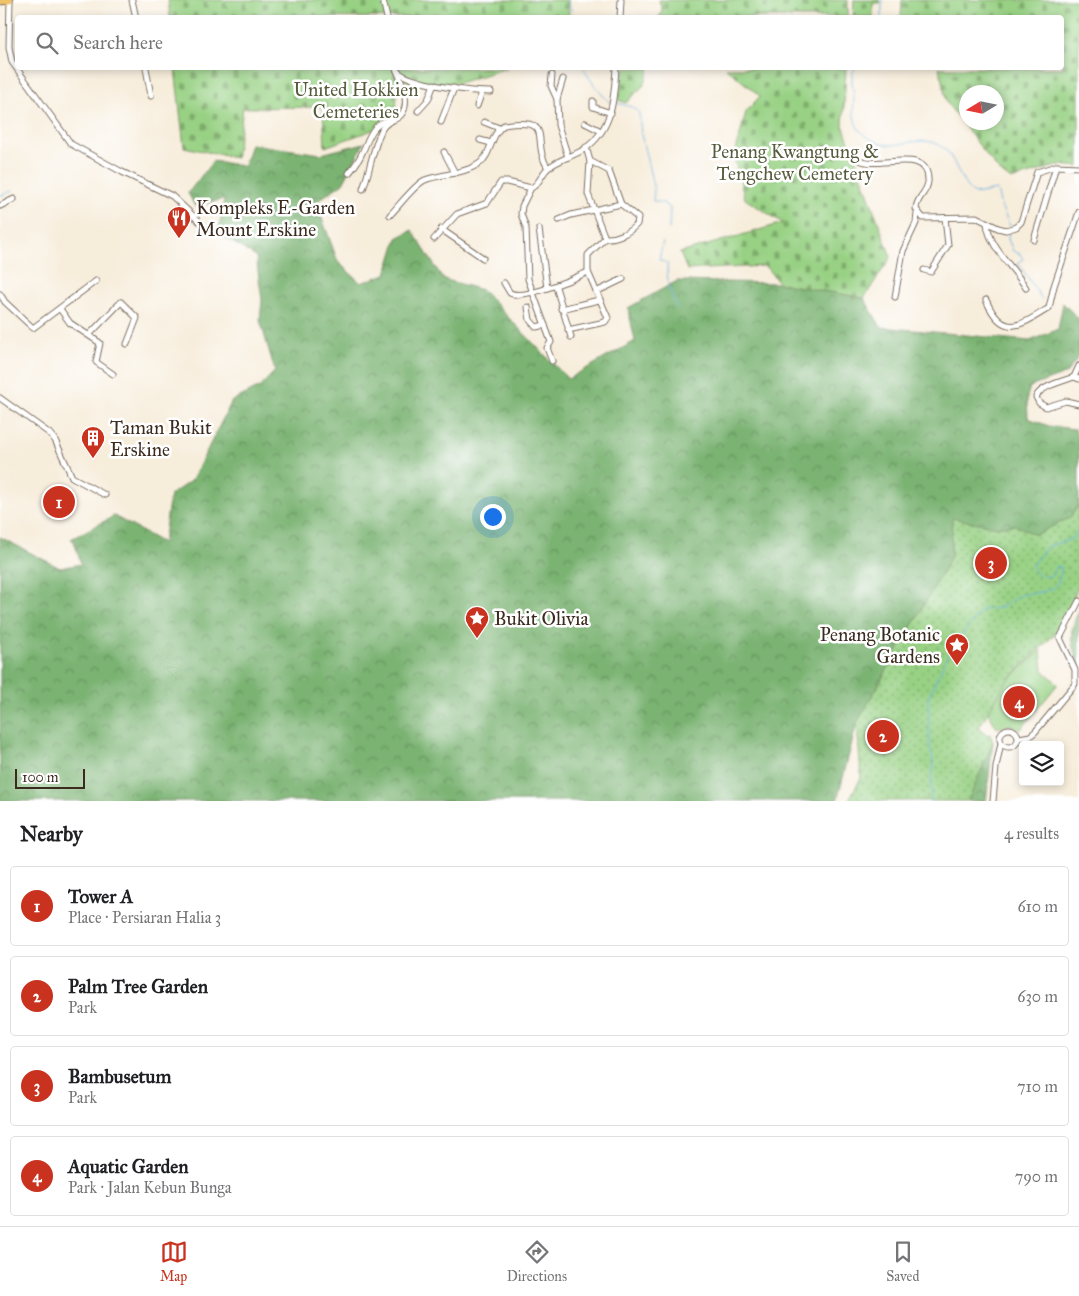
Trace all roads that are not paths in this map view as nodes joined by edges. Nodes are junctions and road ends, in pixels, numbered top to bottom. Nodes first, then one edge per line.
1 (10, 0) edge
2 (132, 0) edge
3 (383, 0) edge
4 (621, 0) edge
5 (0, 1) edge
6 (135, 15) edge
7 (386, 15) edge
8 (620, 15) edge
9 (15, 66) edge
10 (18, 70) edge
11 (146, 70) edge
12 (397, 70) edge
13 (399, 70) edge
14 (616, 70) edge
15 (552, 75) dead end
16 (563, 79) dead end
17 (434, 84) junction
18 (454, 88) junction
19 (482, 92) junction
20 (491, 92) dead end
21 (151, 96) dead end
22 (557, 99) junction
23 (593, 101) dead end
24 (477, 106) dead end
25 (612, 110) junction
26 (418, 111) dead end
27 (389, 120) junction
28 (441, 122) dead end
29 (484, 122) dead end
30 (585, 123) dead end
31 (499, 128) junction
32 (601, 131) junction
33 (480, 140) dead end
34 (490, 143) junction
35 (586, 147) junction
36 (444, 152) dead end
37 (568, 158) junction
38 (860, 160) dead end
39 (590, 161) junction
40 (1056, 166) junction
41 (1079, 167) edge
42 (548, 168) junction
43 (349, 173) dead end
44 (455, 173) junction
45 (531, 188) junction
46 (363, 189) dead end
47 (14, 199) dead end
48 (621, 204) junction
49 (0, 206) edge
50 (593, 210) junction
51 (1079, 212) edge
52 (917, 213) junction
53 (390, 215) dead end
54 (923, 218) junction
55 (945, 218) junction
56 (558, 220) dead end
57 (202, 223) dead end
58 (987, 223) junction
59 (916, 224) junction
60 (441, 229) junction
61 (539, 229) dead end
62 (605, 238) junction
63 (434, 239) dead end
64 (1034, 240) dead end
65 (484, 258) dead end
66 (924, 270) dead end
67 (588, 272) junction
68 (623, 280) dead end
69 (96, 281) dead end
70 (504, 283) dead end
71 (556, 286) junction
72 (547, 288) junction
73 (1026, 288) dead end
74 (534, 291) junction
75 (596, 292) junction
76 (0, 294) edge
77 (895, 297) dead end
78 (599, 300) junction
79 (986, 300) dead end
80 (528, 307) dead end
81 (561, 309) junction
82 (60, 310) junction
83 (545, 324) junction
84 (568, 330) junction
85 (89, 335) junction
86 (571, 337) dead end
87 (127, 344) dead end
88 (552, 361) dead end
89 (1079, 366) edge
90 (113, 374) dead end
91 (1077, 378) edge
92 (0, 398) edge
93 (1079, 404) edge
94 (105, 495) dead end
95 (1079, 600) edge
96 (1019, 738) junction
97 (1001, 743) junction
98 (993, 801) edge

1 - 5 main road
1 - 9 street
2 - 6 street
3 - 7 street
4 - 8 street
10 - 57 street
11 - 21 street
12 - 27 street
13 - 17 street
14 - 25 street
15 - 22 street
16 - 22 street
17 - 18 street
17 - 26 street
18 - 19 street
18 - 28 street
19 - 20 street
19 - 24 street
22 - 37 street
23 - 25 street
25 - 32 street
27 - 43 street
27 - 46 street
29 - 31 street
30 - 32 street
31 - 34 street
31 - 42 street
32 - 35 street
33 - 34 street
34 - 44 street
35 - 37 street
35 - 39 street
36 - 44 street
37 - 42 street
38 - 52 street
39 - 48 street
39 - 50 street
40 - 41 street
40 - 58 street
40 - 64 street
42 - 45 street
44 - 53 street
45 - 60 street
45 - 74 street
47 - 49 street
48 - 50 street
48 - 62 street
50 - 56 street
50 - 62 street
51 - 79 street
52 - 54 street
52 - 59 street
54 - 55 street
54 - 59 street
55 - 58 street
55 - 66 street
58 - 73 street
59 - 77 street
60 - 63 street
60 - 65 street
61 - 72 street
62 - 67 street
67 - 71 street
67 - 75 street
68 - 75 street
69 - 82 street
70 - 74 street
71 - 72 street
71 - 81 street
72 - 74 street
74 - 83 street
75 - 78 street
76 - 82 street
78 - 81 street
78 - 84 street
80 - 83 street
81 - 84 street
82 - 85 street
83 - 88 street
84 - 86 street
85 - 87 street
85 - 90 street
89 - 91 street
91 - 93 street
92 - 94 street
95 - 96 street
96 - 97 street
96 - 97 street
97 - 98 street

